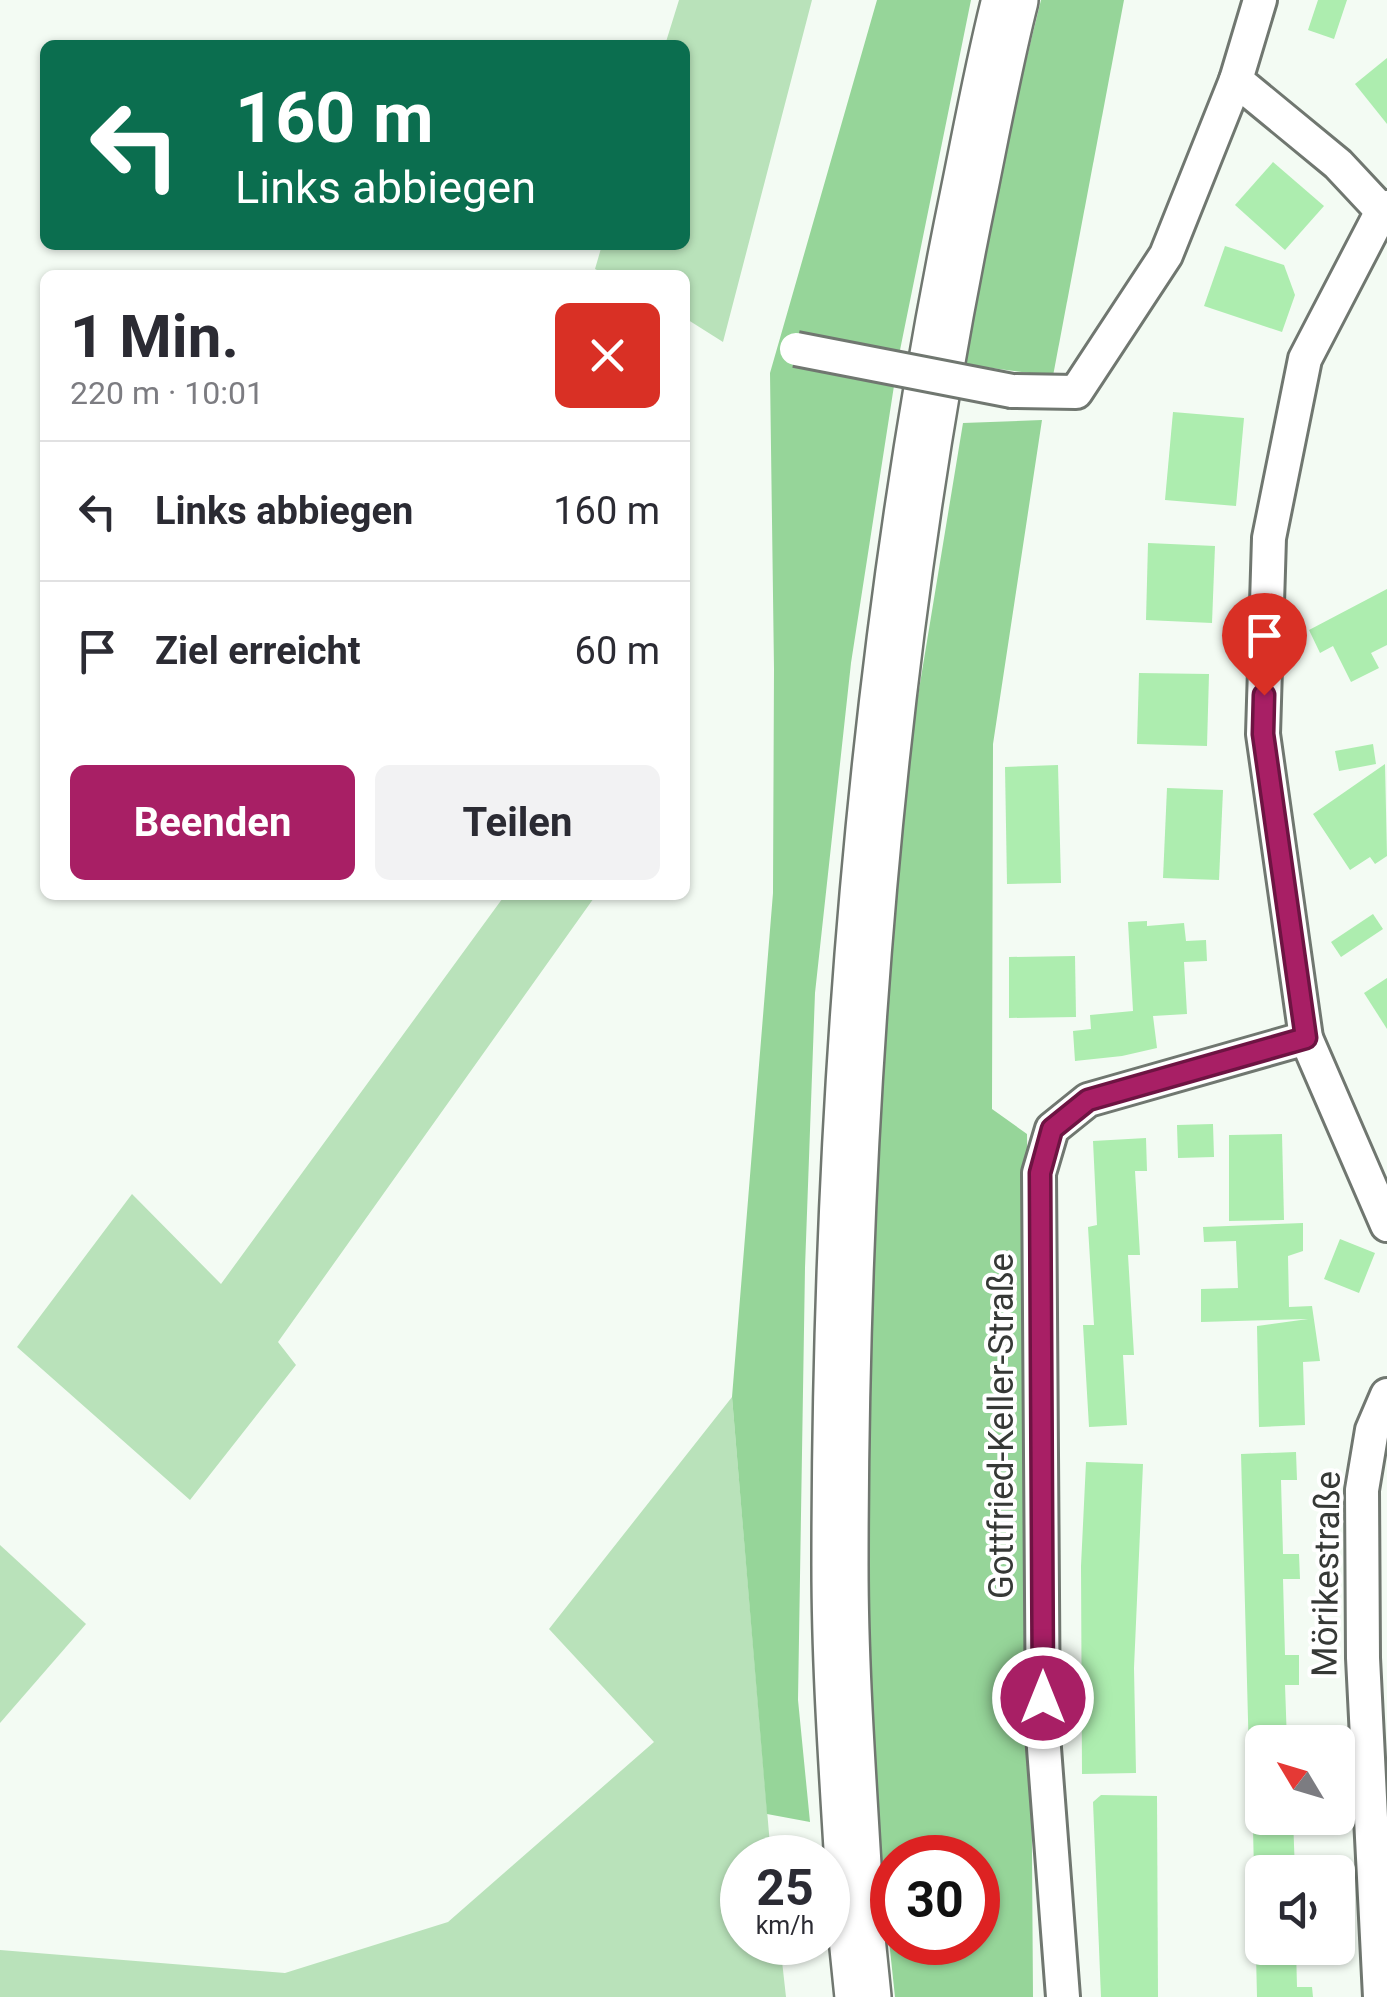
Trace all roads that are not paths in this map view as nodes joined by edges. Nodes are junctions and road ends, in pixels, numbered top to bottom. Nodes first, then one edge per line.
1 (1010, 0) edge
2 (1260, 0) edge
3 (1236, 80) junction
4 (1384, 209) edge
5 (796, 349) dead end
6 (1306, 1038) junction
7 (1387, 1225) edge
8 (1387, 1395) edge
9 (863, 1997) edge
10 (1063, 1997) edge
11 (1380, 1997) edge

1 - 9 highway
2 - 3 street
3 - 4 street
3 - 5 street, bridge
4 - 6 street
6 - 7 street
6 - 10 street, Gottfried-Keller-Straße
8 - 11 street, Mörikestraße

